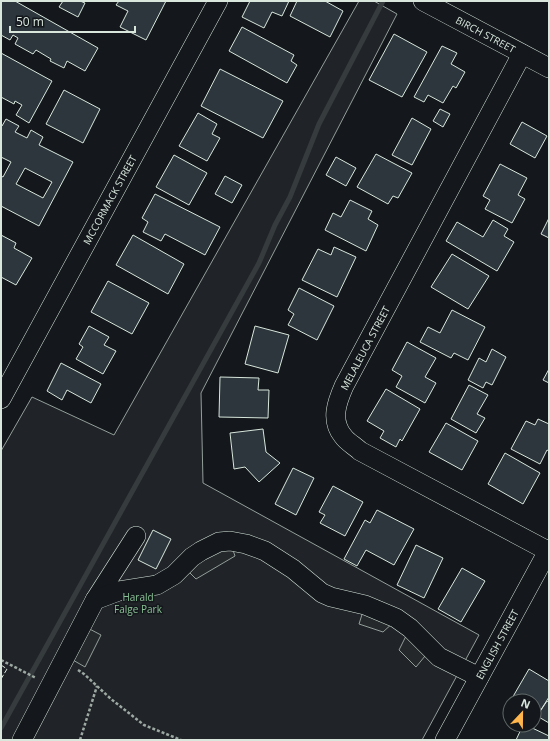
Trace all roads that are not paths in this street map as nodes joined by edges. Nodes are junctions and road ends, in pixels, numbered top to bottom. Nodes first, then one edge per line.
1 (218, 1) edge
2 (422, 1) edge
3 (522, 54) junction
4 (549, 68) edge
5 (1, 399) edge
6 (136, 536) dead end
7 (548, 550) edge
8 (95, 600) junction
9 (479, 677) junction
10 (22, 740) edge
11 (445, 740) edge

1 - 5 street, MCCORMACK STREET
2 - 3 street, BIRCH STREET
3 - 4 street, BIRCH STREET
3 - 7 street, MELALEUCA STREET
6 - 8 street
7 - 9 street, ENGLISH STREET
8 - 9 street
8 - 10 street
9 - 11 street, ENGLISH STREET

